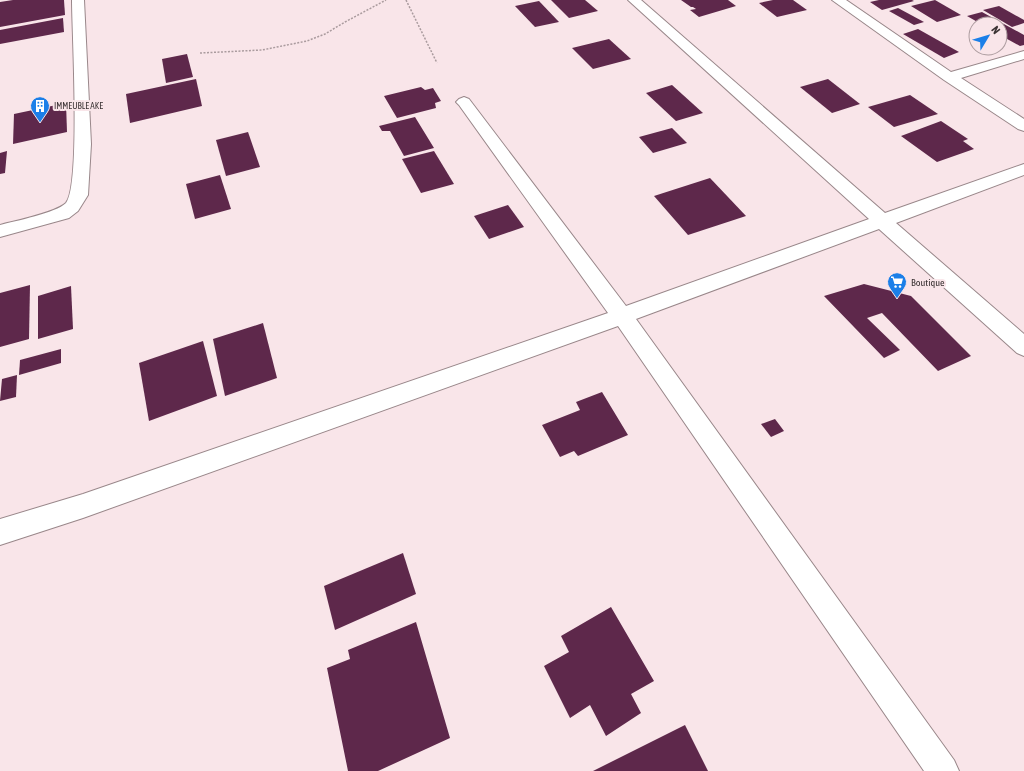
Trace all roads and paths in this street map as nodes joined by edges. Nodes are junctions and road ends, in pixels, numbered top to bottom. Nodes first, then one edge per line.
1 (78, 0) edge
2 (386, 0) edge
3 (406, 0) edge
4 (634, 0) edge
5 (838, 0) edge
6 (200, 53) dead end
7 (1024, 55) edge
8 (437, 63) dead end
9 (949, 77) junction
10 (464, 102) dead end
11 (1024, 126) edge
12 (1024, 169) edge
13 (882, 220) junction
14 (0, 231) edge
15 (622, 316) junction
16 (1024, 347) edge
17 (0, 532) edge
18 (943, 771) edge

1 - 14 street
2 - 6 path
3 - 8 path
4 - 13 street
5 - 9 street
7 - 9 street
9 - 11 street
10 - 15 street
12 - 13 street
13 - 15 street
13 - 16 street
15 - 17 street
15 - 18 street

